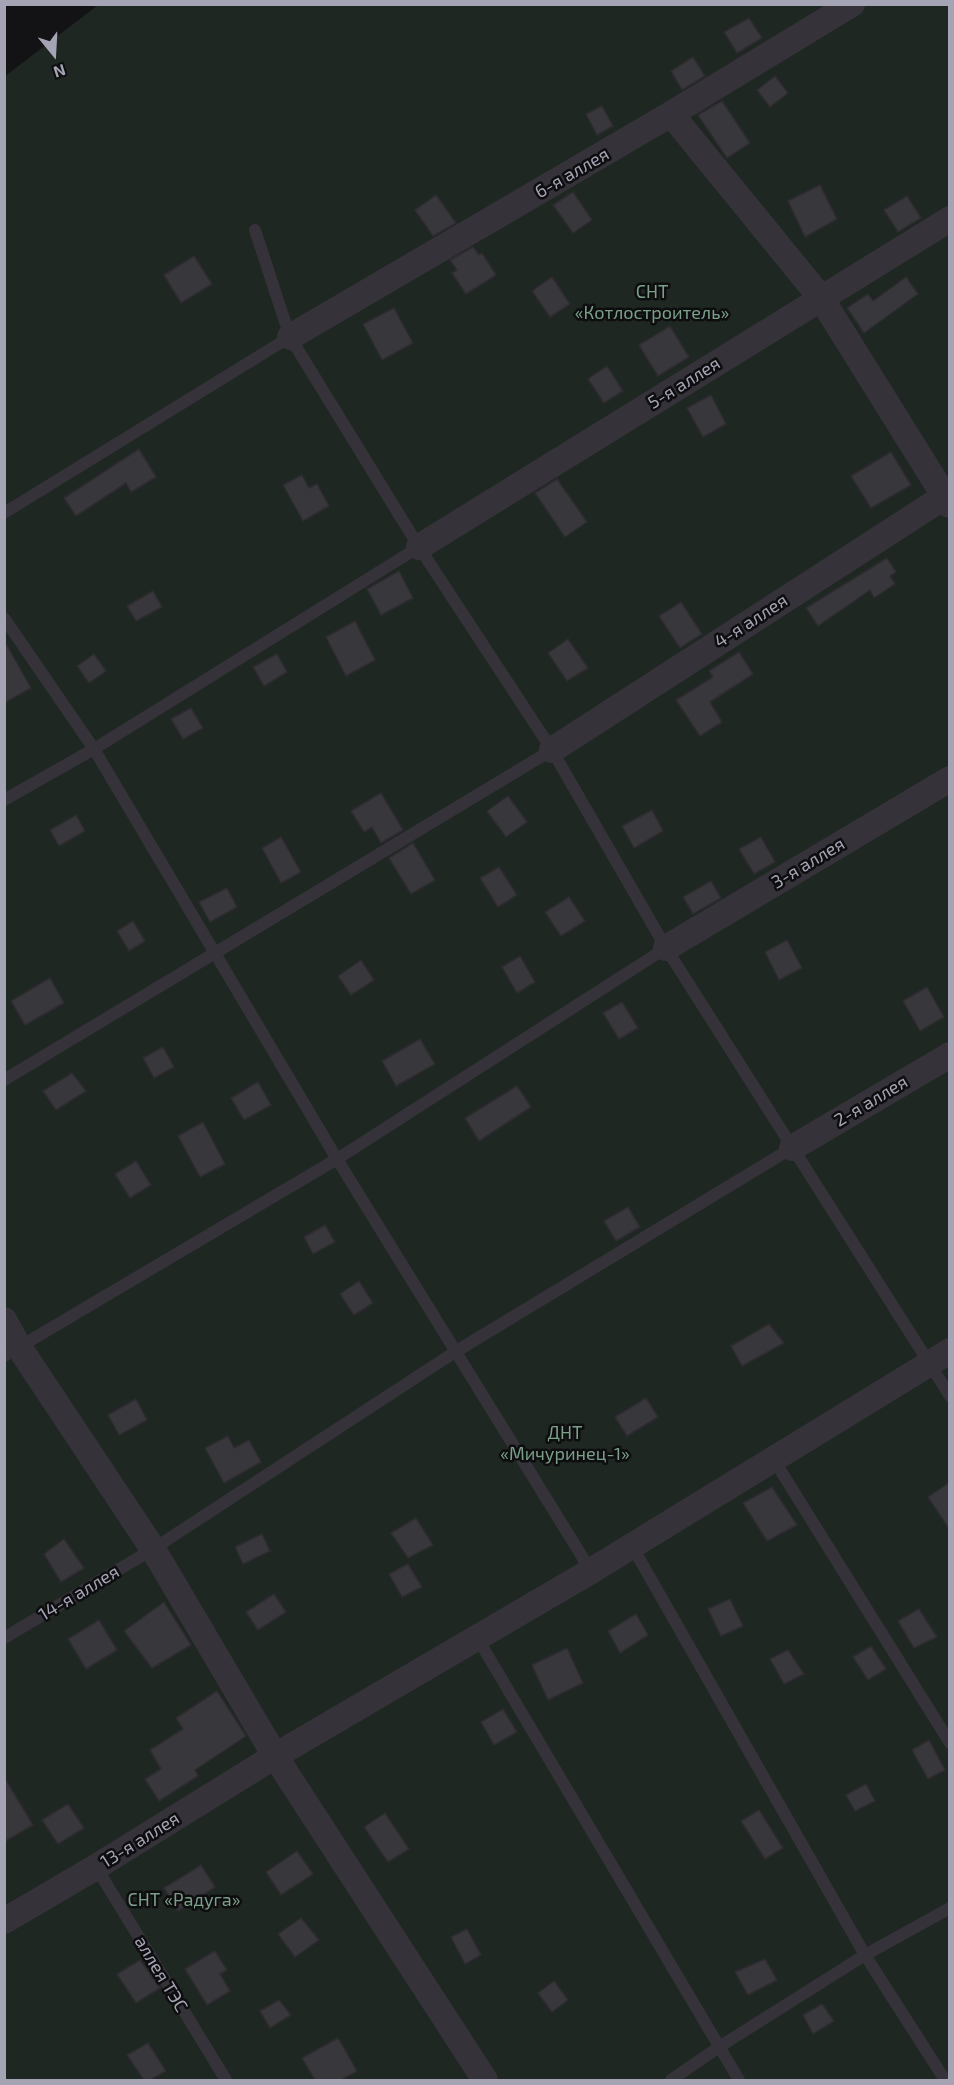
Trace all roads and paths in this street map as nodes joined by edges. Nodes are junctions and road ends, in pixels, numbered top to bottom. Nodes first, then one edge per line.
1 (852, 4) edge
2 (671, 114) junction
3 (950, 219) edge
4 (255, 230) dead end
5 (821, 298) junction
6 (290, 338) junction
7 (948, 498) edge
8 (4, 513) edge
9 (418, 547) junction
10 (4, 618) edge
11 (94, 749) junction
12 (552, 750) junction
13 (950, 779) edge
14 (4, 800) edge
15 (666, 948) junction
16 (216, 953) junction
17 (950, 1055) edge
18 (4, 1080) edge
19 (792, 1148) junction
20 (337, 1159) junction
21 (4, 1320) edge
22 (12, 1351) edge
23 (455, 1352) junction
24 (939, 1357) edge
25 (950, 1396) edge
26 (774, 1460) junction
27 (632, 1546) junction
28 (153, 1549) junction
29 (591, 1571) junction
30 (4, 1638) edge
31 (478, 1639) junction
32 (950, 1743) edge
33 (275, 1756) junction
34 (96, 1867) junction
35 (950, 1908) edge
36 (4, 1921) edge
37 (865, 1955) junction
38 (719, 2048) junction
39 (226, 2080) edge
40 (485, 2080) edge
41 (671, 2080) edge
42 (739, 2080) edge
43 (945, 2080) edge

1 - 2 street, 6-я аллея
2 - 5 street
2 - 6 street, 6-я аллея
3 - 5 street, 5-я аллея
4 - 6 lane
5 - 7 street
5 - 9 street, 5-я аллея
6 - 8 lane
6 - 9 lane
7 - 12 street, 4-я аллея
9 - 11 lane
9 - 12 lane
10 - 11 lane
11 - 14 lane
11 - 16 lane
12 - 15 lane
12 - 16 lane
13 - 15 street, 3-я аллея
15 - 19 lane
15 - 20 lane
16 - 18 lane
16 - 20 lane
17 - 19 street, 2-я аллея
19 - 23 lane, 14-я аллея
19 - 24 lane
20 - 22 lane
20 - 23 lane
21 - 22 street
22 - 28 street
23 - 28 lane, 14-я аллея
23 - 29 lane
24 - 25 lane
24 - 26 street, 13-я аллея
26 - 27 street, 13-я аллея
26 - 32 lane
27 - 29 street, 13-я аллея
27 - 37 lane
28 - 30 lane, 14-я аллея
28 - 33 street
29 - 31 street, 13-я аллея
31 - 33 street, 13-я аллея
31 - 38 lane
33 - 34 street, 13-я аллея
33 - 40 street
34 - 36 street, 13-я аллея
34 - 39 lane, аллея ТЭС
35 - 37 lane
37 - 38 lane
37 - 43 lane
38 - 41 lane
38 - 42 lane

